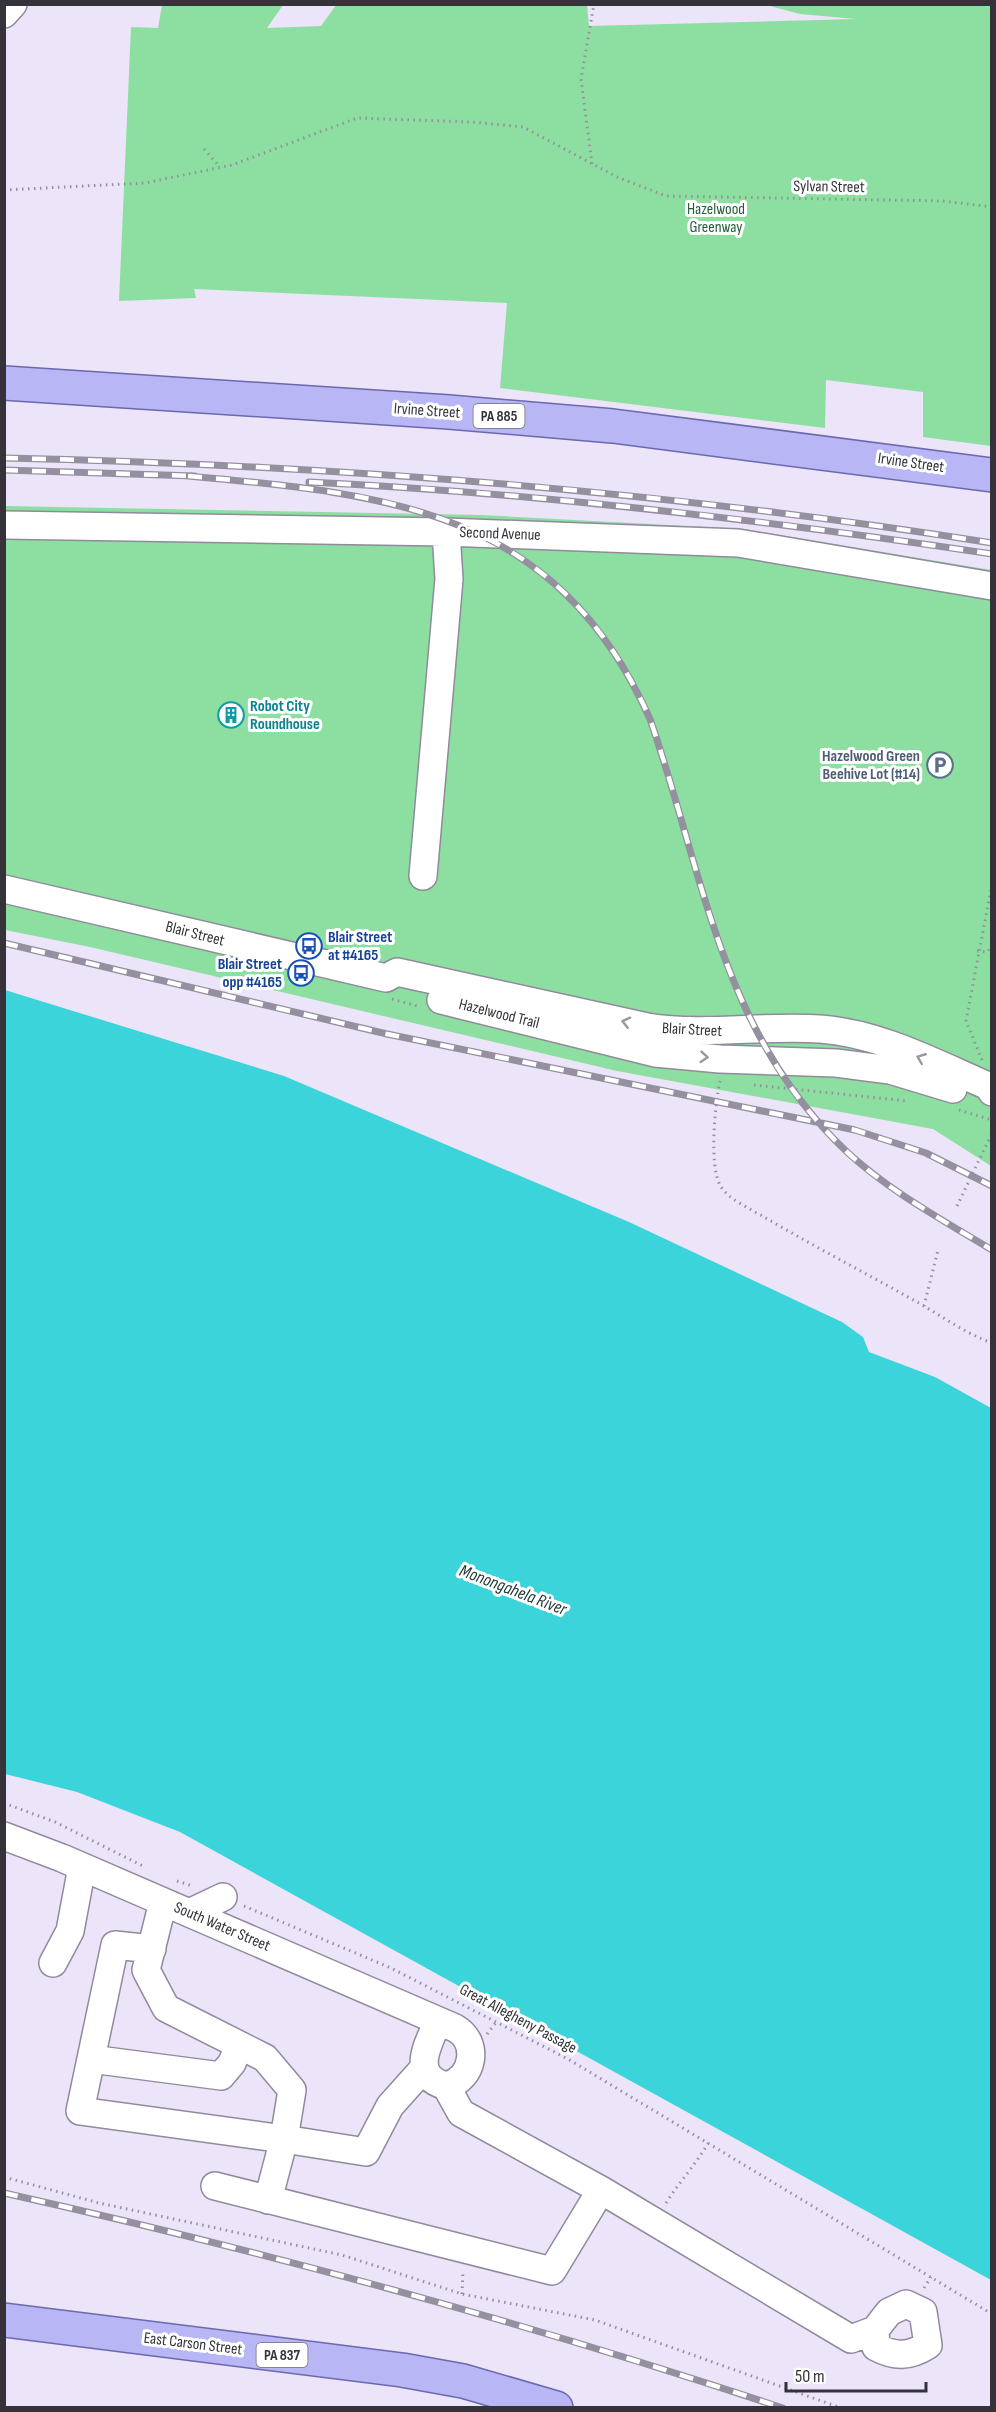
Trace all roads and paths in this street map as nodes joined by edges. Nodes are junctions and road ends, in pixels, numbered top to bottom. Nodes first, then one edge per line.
1 (594, 4) edge
2 (204, 149) dead end
3 (592, 164) junction
4 (220, 167) junction
5 (4, 190) edge
6 (992, 207) edge
7 (4, 383) edge
8 (992, 474) edge
9 (4, 525) edge
10 (446, 532) junction
11 (992, 586) edge
12 (423, 876) dead end
13 (992, 884) edge
14 (4, 889) edge
15 (992, 946) edge
16 (977, 951) junction
17 (388, 988) junction
18 (425, 1008) dead end
19 (720, 1075) junction
20 (989, 1080) edge
21 (752, 1084) dead end
22 (992, 1097) edge
23 (914, 1101) dead end
24 (948, 1107) dead end
25 (992, 1120) edge
26 (992, 1133) edge
27 (957, 1206) dead end
28 (938, 1250) dead end
29 (924, 1306) junction
30 (992, 1343) edge
31 (4, 1803) edge
32 (4, 1836) edge
33 (82, 1867) junction
34 (147, 1869) dead end
35 (166, 1890) junction
36 (223, 1897) junction
37 (189, 1913) junction
38 (152, 1949) junction
39 (53, 1963) dead end
40 (438, 2021) junction
41 (239, 2045) junction
42 (91, 2059) junction
43 (424, 2068) junction
44 (446, 2086) junction
45 (284, 2139) junction
46 (709, 2142) junction
47 (4, 2177) edge
48 (215, 2186) dead end
49 (601, 2190) junction
50 (268, 2200) junction
51 (654, 2222) junction
52 (992, 2314) edge
53 (4, 2320) edge
54 (874, 2330) dead end
55 (556, 2408) edge
56 (841, 2408) edge

1 - 3 path
2 - 4 path
3 - 4 path
3 - 6 path, Sylvan Street
4 - 5 path
7 - 8 main road, Irvine Street / PA 885
9 - 10 street, Second Avenue
10 - 11 street, Second Avenue
10 - 12 street
13 - 16 path
14 - 17 street, Blair Street
15 - 16 path
16 - 20 path
17 - 18 path
17 -> 19 street, Blair Street
20 -> 17 street, Blair Street
19 - 22 street, Blair Street
19 - 29 path
21 - 23 path
24 - 25 path
26 - 27 path
28 - 29 path
29 - 30 path
31 - 34 path
32 - 33 street, South Water Street
33 - 35 street, South Water Street
33 - 39 street
35 - 36 path, Great Allegheny Passage
35 - 37 street, South Water Street
35 - 38 street
36 - 37 street
36 - 46 path, Great Allegheny Passage
37 - 40 street, South Water Street
38 - 41 street
38 - 42 street
40 - 43 street
40 - 44 street, South Water Street
41 - 42 street
41 - 45 street
42 - 45 street
43 - 44 street
43 - 45 street
44 - 49 street
45 - 50 street
46 - 51 path
46 - 52 path, Great Allegheny Passage
47 - 56 path
48 - 50 street
49 - 50 street
49 - 51 street
51 - 54 street
53 - 55 main road, East Carson Street / PA 837

